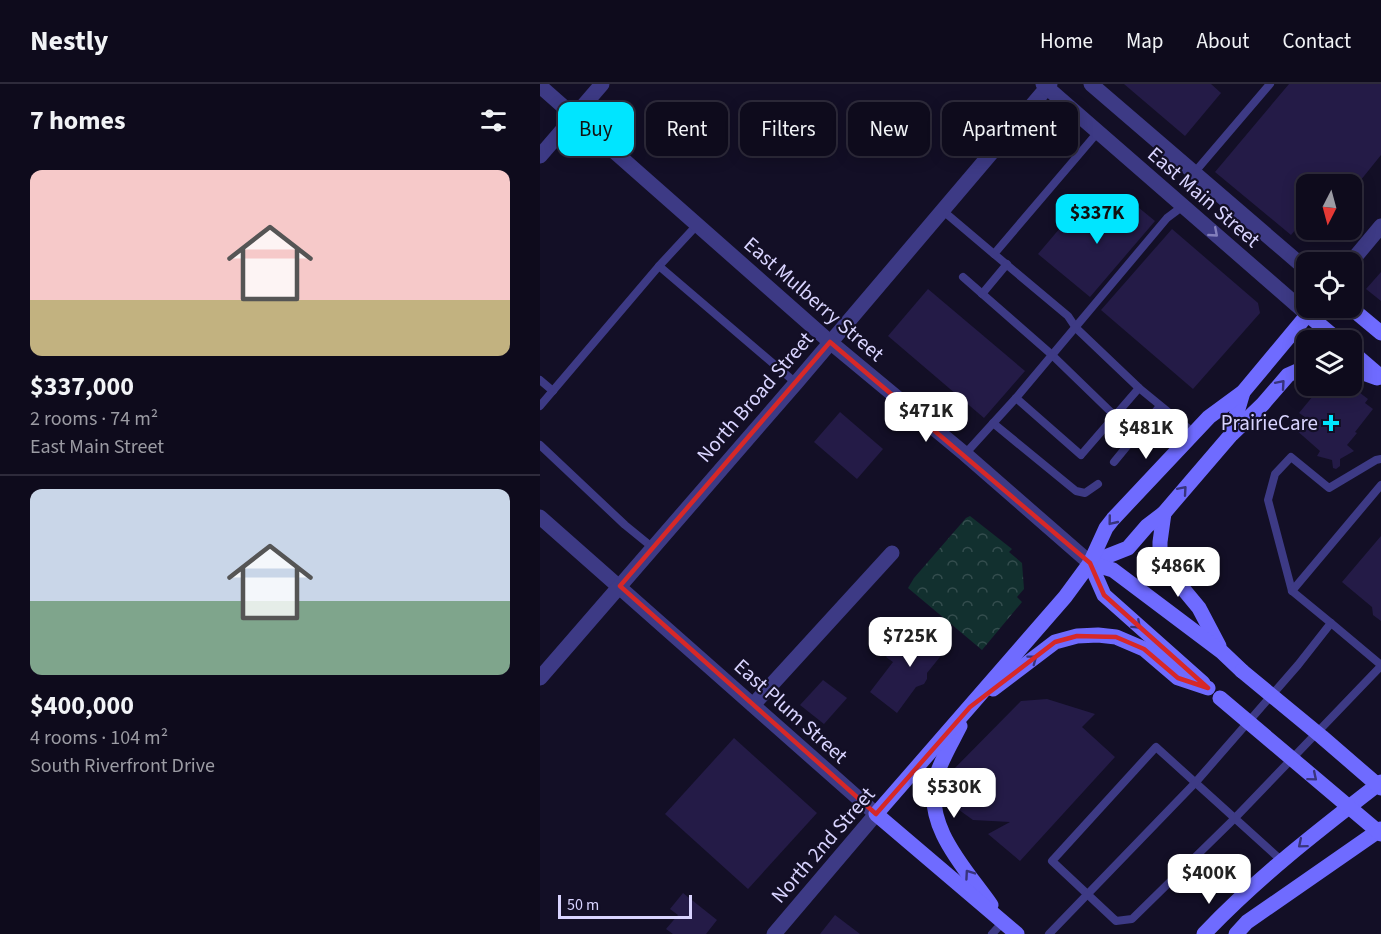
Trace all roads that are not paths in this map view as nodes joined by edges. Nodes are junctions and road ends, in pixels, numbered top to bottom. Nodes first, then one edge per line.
1 (602, 84) edge
2 (1091, 84) edge
3 (1270, 84) edge
4 (1047, 85) edge
5 (540, 86) edge
6 (558, 102) edge
7 (586, 102) edge
8 (1098, 132) junction
9 (558, 135) edge
10 (540, 156) edge
11 (619, 156) edge
12 (1194, 173) junction
13 (1183, 206) junction
14 (942, 210) junction
15 (697, 225) junction
16 (1381, 226) edge
17 (1359, 252) edge
18 (994, 254) junction
19 (1296, 260) edge
20 (1007, 264) junction
21 (659, 266) junction
22 (963, 276) dead end
23 (982, 294) junction
24 (1296, 299) edge
25 (1362, 317) edge
26 (1304, 318) edge
27 (1317, 318) edge
28 (1076, 328) junction
29 (1328, 330) edge
30 (1381, 333) edge
31 (830, 342) junction
32 (1052, 354) junction
33 (1362, 361) edge
34 (1296, 371) edge
35 (1362, 372) edge
36 (1381, 378) edge
37 (540, 380) edge
38 (796, 383) junction
39 (1139, 388) junction
40 (553, 391) junction
41 (1243, 392) junction
42 (1016, 398) junction
43 (540, 406) edge
44 (1160, 406) junction
45 (1115, 416) junction
46 (993, 423) junction
47 (1194, 433) junction
48 (1230, 436) junction
49 (540, 445) edge
50 (966, 454) junction
51 (1381, 459) edge
52 (1114, 462) dead end
53 (1098, 484) dead end
54 (1381, 485) edge
55 (1164, 513) junction
56 (540, 517) edge
57 (652, 547) junction
58 (892, 553) dead end
59 (1090, 563) junction
60 (620, 586) junction
61 (1292, 591) junction
62 (1331, 623) junction
63 (1222, 651) junction
64 (1381, 666) edge
65 (540, 678) edge
66 (1208, 687) junction
67 (753, 705) junction
68 (970, 707) junction
69 (1381, 782) edge
70 (1195, 783) junction
71 (1381, 789) edge
72 (876, 814) junction
73 (1234, 819) junction
74 (1381, 829) edge
75 (1381, 834) edge
76 (1282, 861) junction
77 (1087, 894) junction
78 (1238, 898) junction
79 (998, 928) edge
80 (774, 934) edge
81 (1017, 934) edge
82 (1049, 934) edge
83 (1192, 934) edge
84 (1204, 934) edge
85 (1236, 934) edge

1 - 7 street
2 - 12 street, East Main Street
3 - 12 lane
4 - 8 street, East Main Street
4 - 14 street, North Broad Street
5 - 6 street, East Mulberry Street
8 - 13 street, East Main Street
8 - 18 lane
9 - 10 street
11 - 15 street, East Mulberry Street
12 - 19 street, East Main Street
13 -> 24 street, East Main Street
13 - 28 lane
14 - 18 lane
14 - 31 street, North Broad Street
15 - 21 lane
15 - 31 street, East Mulberry Street
16 - 17 street
18 - 20 lane
20 - 23 lane
20 - 28 lane
21 - 38 lane
21 - 40 lane
22 - 23 lane
23 - 32 lane
25 - 30 main road
26 - 41 main road, North 2nd Street
27 - 29 main road, East Main Street
28 - 32 lane
28 - 39 lane
31 - 38 street, North Broad Street
31 - 50 street, East Mulberry Street
32 - 42 lane
32 - 45 lane
33 - 36 main road
48 -> 34 main road
35 - 36 main road
37 - 40 lane
38 - 57 street, North Broad Street
39 - 44 lane
39 - 45 lane
40 - 43 lane
41 - 47 main road, North 2nd Street
41 - 48 main road, North 2nd Street
42 - 45 lane
42 - 46 lane
44 - 47 lane
44 - 52 lane
46 - 50 lane
46 - 53 lane
47 -> 59 main road, North 2nd Street
55 -> 48 main road, North 2nd Street
49 - 57 lane
50 - 59 street, East Mulberry Street
51 - 61 lane
54 - 61 lane
55 - 59 main road, North 2nd Street
55 - 63 main road
56 - 60 street, East Plum Street
57 - 60 street, North Broad Street
58 - 67 street
59 - 63 main road
59 -> 66 main road
59 - 68 main road, North 2nd Street
60 - 65 street, North Broad Street
60 - 67 street, East Plum Street
61 - 62 lane
62 - 64 lane
62 - 70 lane
63 - 71 main road, bridge
64 - 73 lane
68 -> 66 main road
66 -> 75 main road, bridge
67 - 72 street, East Plum Street
68 - 72 main road, North 2nd Street
79 -> 68 main road
69 -> 76 main road
70 - 73 lane
70 - 77 lane
70 - 77 lane
72 - 79 main road, East Plum Street
72 - 80 street, North 2nd Street
73 - 76 lane
73 - 77 lane
74 - 85 main road
76 - 78 main road
77 - 82 lane
78 - 83 main road
78 - 84 main road
79 - 81 main road, East Plum Street

